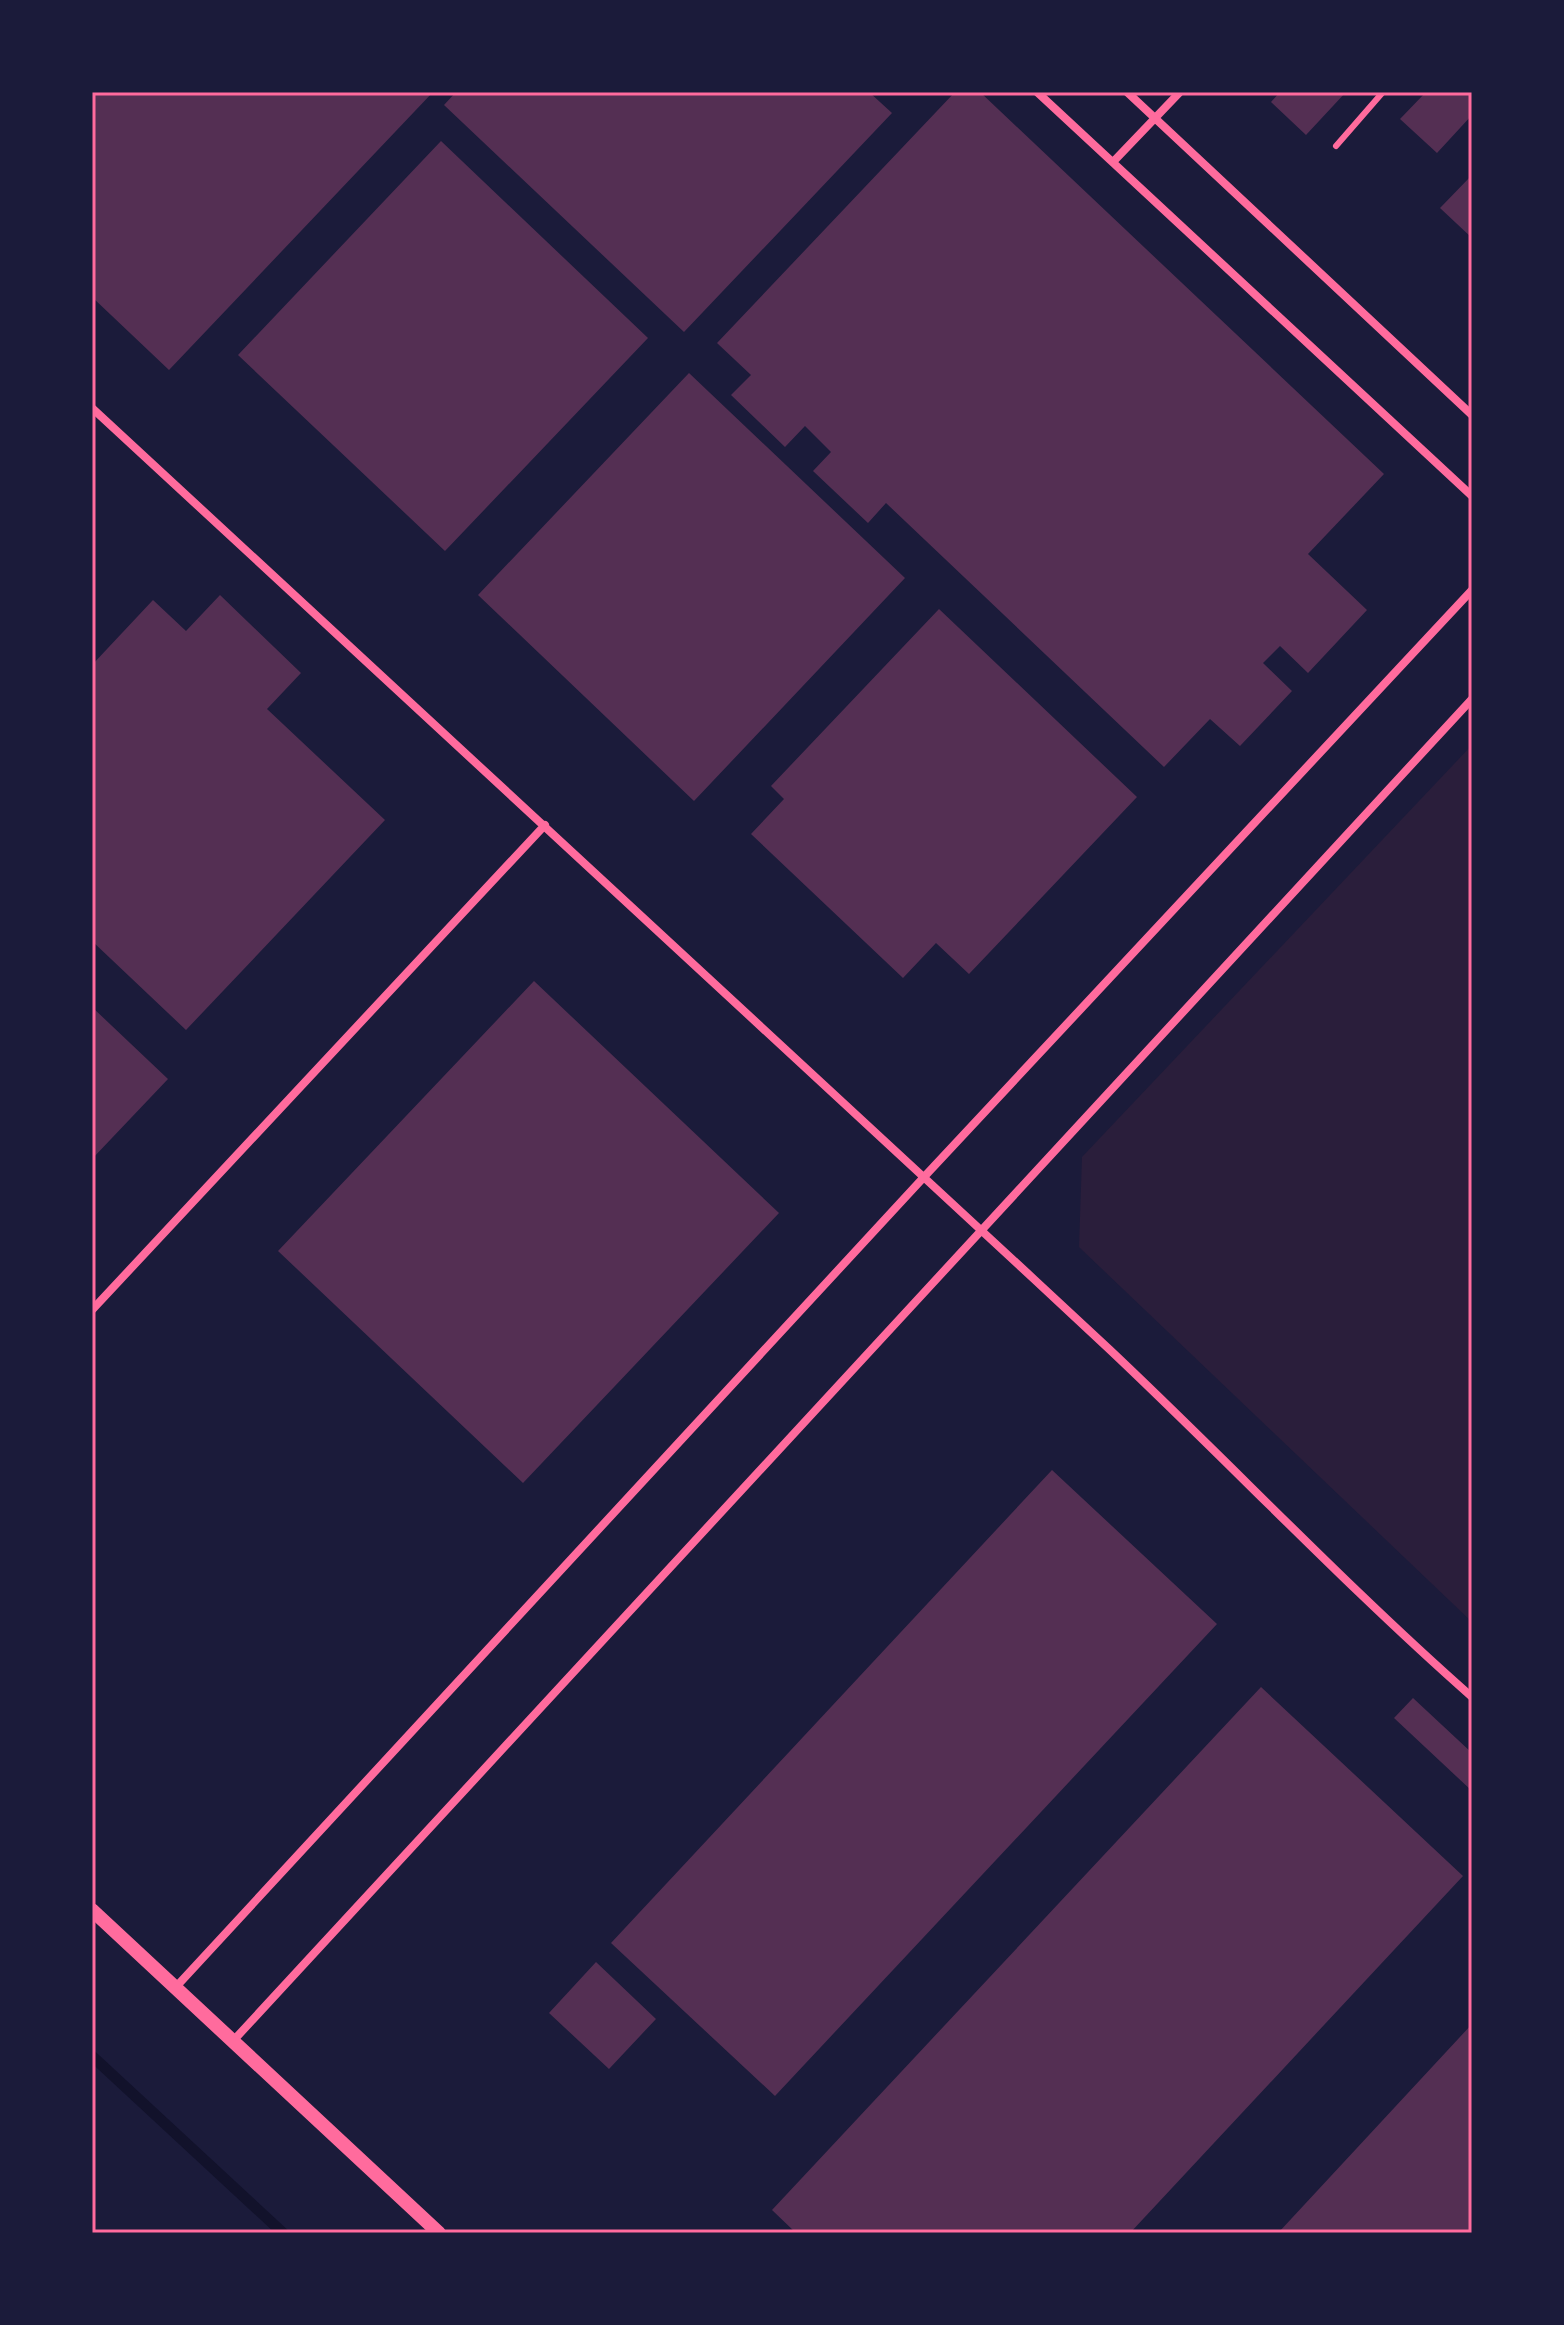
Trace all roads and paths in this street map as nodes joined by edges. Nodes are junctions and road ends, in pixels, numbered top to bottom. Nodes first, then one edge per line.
1 (1037, 92) edge
2 (1127, 92) edge
3 (1180, 92) edge
4 (1383, 92) edge
5 (1156, 119) junction
6 (1336, 146) dead end
7 (1113, 162) junction
8 (92, 408) edge
9 (1472, 415) edge
10 (1472, 496) edge
11 (1472, 590) edge
12 (1472, 699) edge
13 (545, 825) junction
14 (924, 1177) junction
15 (980, 1229) junction
16 (92, 1310) edge
17 (1472, 1697) edge
18 (92, 1910) edge
19 (175, 1988) junction
20 (233, 2041) junction
21 (439, 2233) edge

1 - 7 street
2 - 5 street
3 - 5 street
4 - 6 lane
5 - 7 street
5 - 9 street
7 - 10 street
8 - 13 street
11 - 14 street
12 - 15 street
13 - 14 street
13 - 16 street
14 - 15 street
14 - 19 street
15 - 17 street
15 - 20 street
18 - 19 street
19 - 20 street
20 - 21 street

